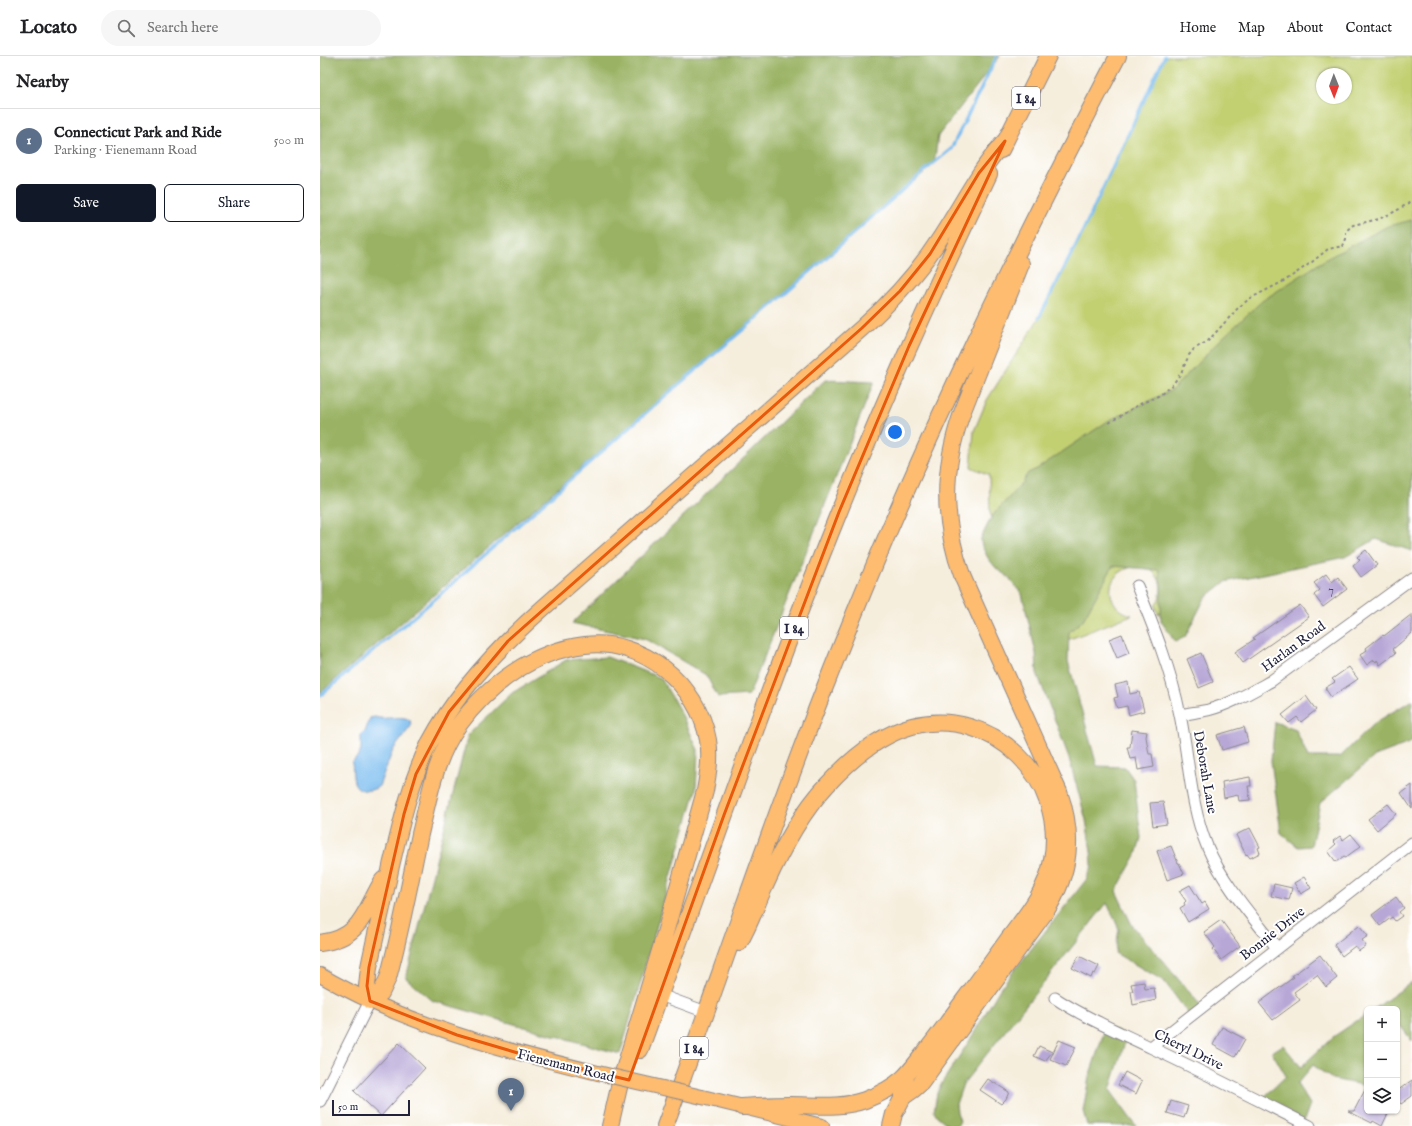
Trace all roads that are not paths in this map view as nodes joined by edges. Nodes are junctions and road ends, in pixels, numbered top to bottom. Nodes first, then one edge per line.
1 (1048, 56) edge
2 (1118, 56) edge
3 (1005, 141) junction
4 (1039, 208) junction
5 (1412, 578) edge
6 (1136, 586) dead end
7 (1180, 715) junction
8 (1412, 843) edge
9 (391, 869) junction
10 (320, 943) edge
11 (1277, 948) junction
12 (722, 969) junction
13 (320, 975) edge
14 (660, 995) junction
15 (1054, 998) dead end
16 (370, 1001) junction
17 (706, 1012) junction
18 (1151, 1047) junction
19 (907, 1074) junction
20 (903, 1097) junction
21 (320, 1101) edge
22 (742, 1107) junction
23 (611, 1126) edge
24 (665, 1126) edge
25 (822, 1126) edge
26 (891, 1126) edge
27 (1310, 1126) edge

1 - 3 highway, I 84
2 - 4 highway, I 84
3 - 9 highway
3 - 14 highway, I 84
4 - 12 highway, I 84
4 - 20 highway
5 - 7 street, Harlan Road
6 - 7 street, Deborah Lane
7 - 11 street, Deborah Lane
8 - 11 street, Bonnie Drive
9 - 10 highway
9 - 16 highway
11 - 18 street, Bonnie Drive
12 - 17 highway, I 84
12 - 19 highway
13 - 16 main road, Fienemann Road
14 - 17 street
14 - 23 highway, I 84
15 - 18 street, Cheryl Drive
16 - 21 street
16 - 22 main road, Fienemann Road, bridge
16 - 23 highway
17 - 24 highway, I 84
18 - 27 street, Cheryl Drive
19 - 20 highway
19 - 22 highway
20 - 26 highway
22 - 25 main road, Fienemann Road

